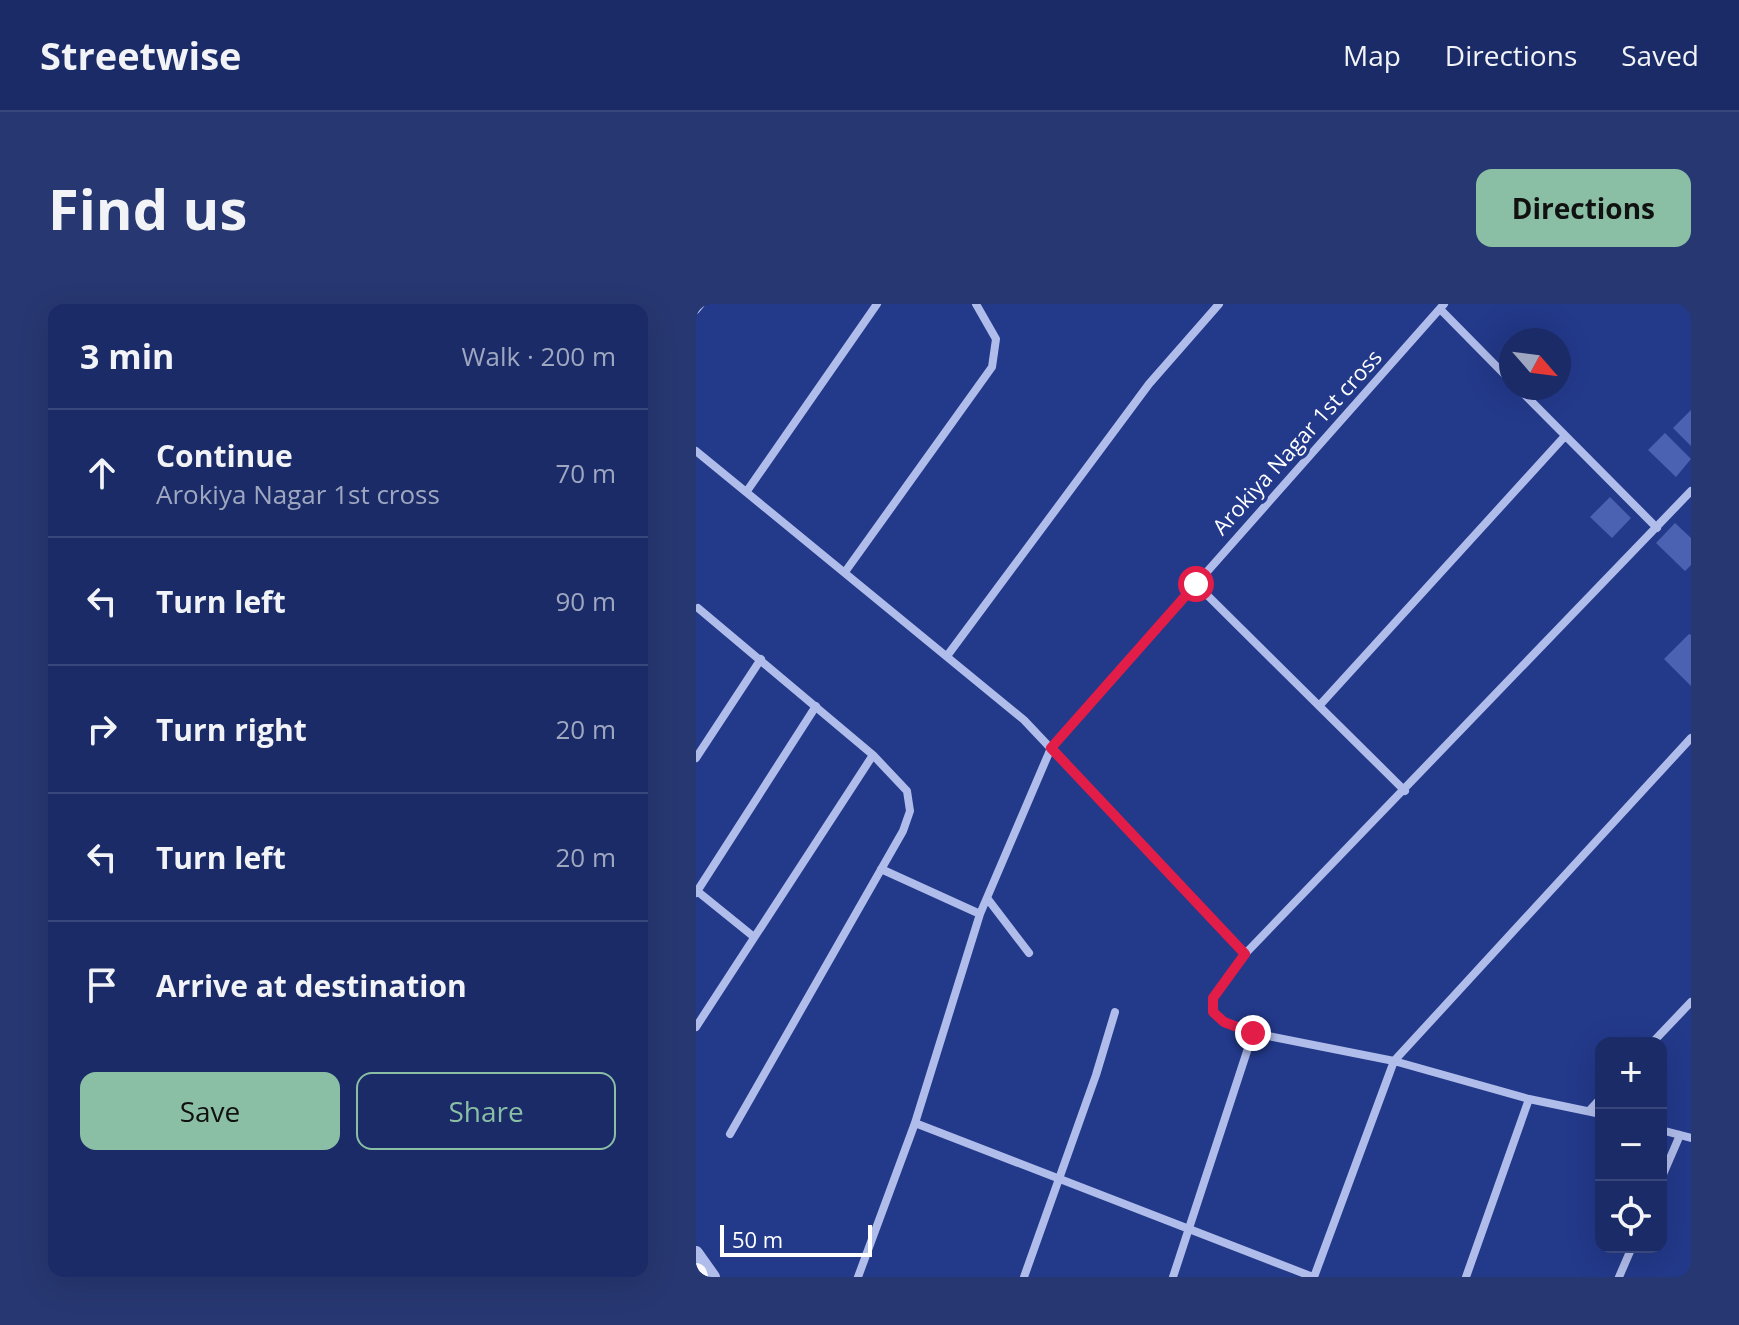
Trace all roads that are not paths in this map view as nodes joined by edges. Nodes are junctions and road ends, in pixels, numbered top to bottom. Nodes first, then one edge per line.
1 (701, 304) edge
2 (877, 304) edge
3 (976, 304) edge
4 (1219, 304) edge
5 (1442, 306) edge
6 (696, 310) edge
7 (1499, 368) edge
8 (1530, 400) edge
9 (1565, 436) junction
10 (696, 451) edge
11 (747, 491) junction
12 (1691, 491) edge
13 (1657, 528) junction
14 (845, 572) junction
15 (1196, 584) junction
16 (697, 608) edge
17 (947, 656) junction
18 (761, 659) junction
19 (816, 706) junction
20 (1319, 706) junction
21 (1691, 738) edge
22 (1051, 748) junction
23 (873, 755) junction
24 (696, 758) edge
25 (1405, 791) junction
26 (881, 869) junction
27 (696, 891) edge
28 (987, 898) junction
29 (980, 914) junction
30 (754, 937) junction
31 (1029, 953) dead end
32 (1245, 954) junction
33 (1691, 1002) edge
34 (1115, 1012) dead end
35 (696, 1027) edge
36 (1253, 1033) junction
37 (1658, 1037) edge
38 (1394, 1061) junction
39 (1529, 1099) junction
40 (1595, 1104) edge
41 (1589, 1111) junction
42 (1595, 1112) edge
43 (915, 1123) junction
44 (1667, 1132) edge
45 (730, 1134) dead end
46 (1680, 1135) junction
47 (1691, 1138) edge
48 (1667, 1165) edge
49 (1058, 1178) junction
50 (1190, 1230) junction
51 (696, 1253) edge
52 (1629, 1253) edge
53 (713, 1277) edge
54 (858, 1277) edge
55 (1024, 1277) edge
56 (1173, 1277) edge
57 (1314, 1277) edge
58 (1466, 1277) edge
59 (1619, 1277) edge

1 - 6 street
2 - 11 street
3 - 14 street
4 - 17 street
5 - 7 street
5 - 15 street, Arokiya Nagar 1st cross
8 - 9 street
9 - 13 street
9 - 20 street
10 - 11 street
11 - 14 street
12 - 13 street
13 - 25 street
14 - 17 street
15 - 20 street
15 - 22 street, Arokiya Nagar 1st cross
16 - 18 street
17 - 22 street
18 - 19 street
18 - 24 street
19 - 23 street
19 - 27 street
20 - 25 street
21 - 38 street
22 - 28 street, Arokiya Nagar 1st cross
22 - 32 street
23 - 26 street
23 - 30 street
25 - 32 street
26 - 29 street
26 - 45 street
27 - 30 street
28 - 29 street, Arokiya Nagar 1st cross
28 - 31 street
29 - 43 street, Arokiya Nagar 1st cross
30 - 35 street
32 - 36 street
33 - 37 street
34 - 49 street
36 - 38 street
36 - 50 street
38 - 39 street
38 - 57 street
39 - 41 street
39 - 58 street
40 - 41 street
41 - 42 street
43 - 49 street
43 - 54 street, Arokiya Nagar 1st cross
44 - 46 street
46 - 47 street
46 - 48 street
49 - 50 street
49 - 55 street
50 - 56 street
50 - 57 street
51 - 53 street
52 - 59 street

